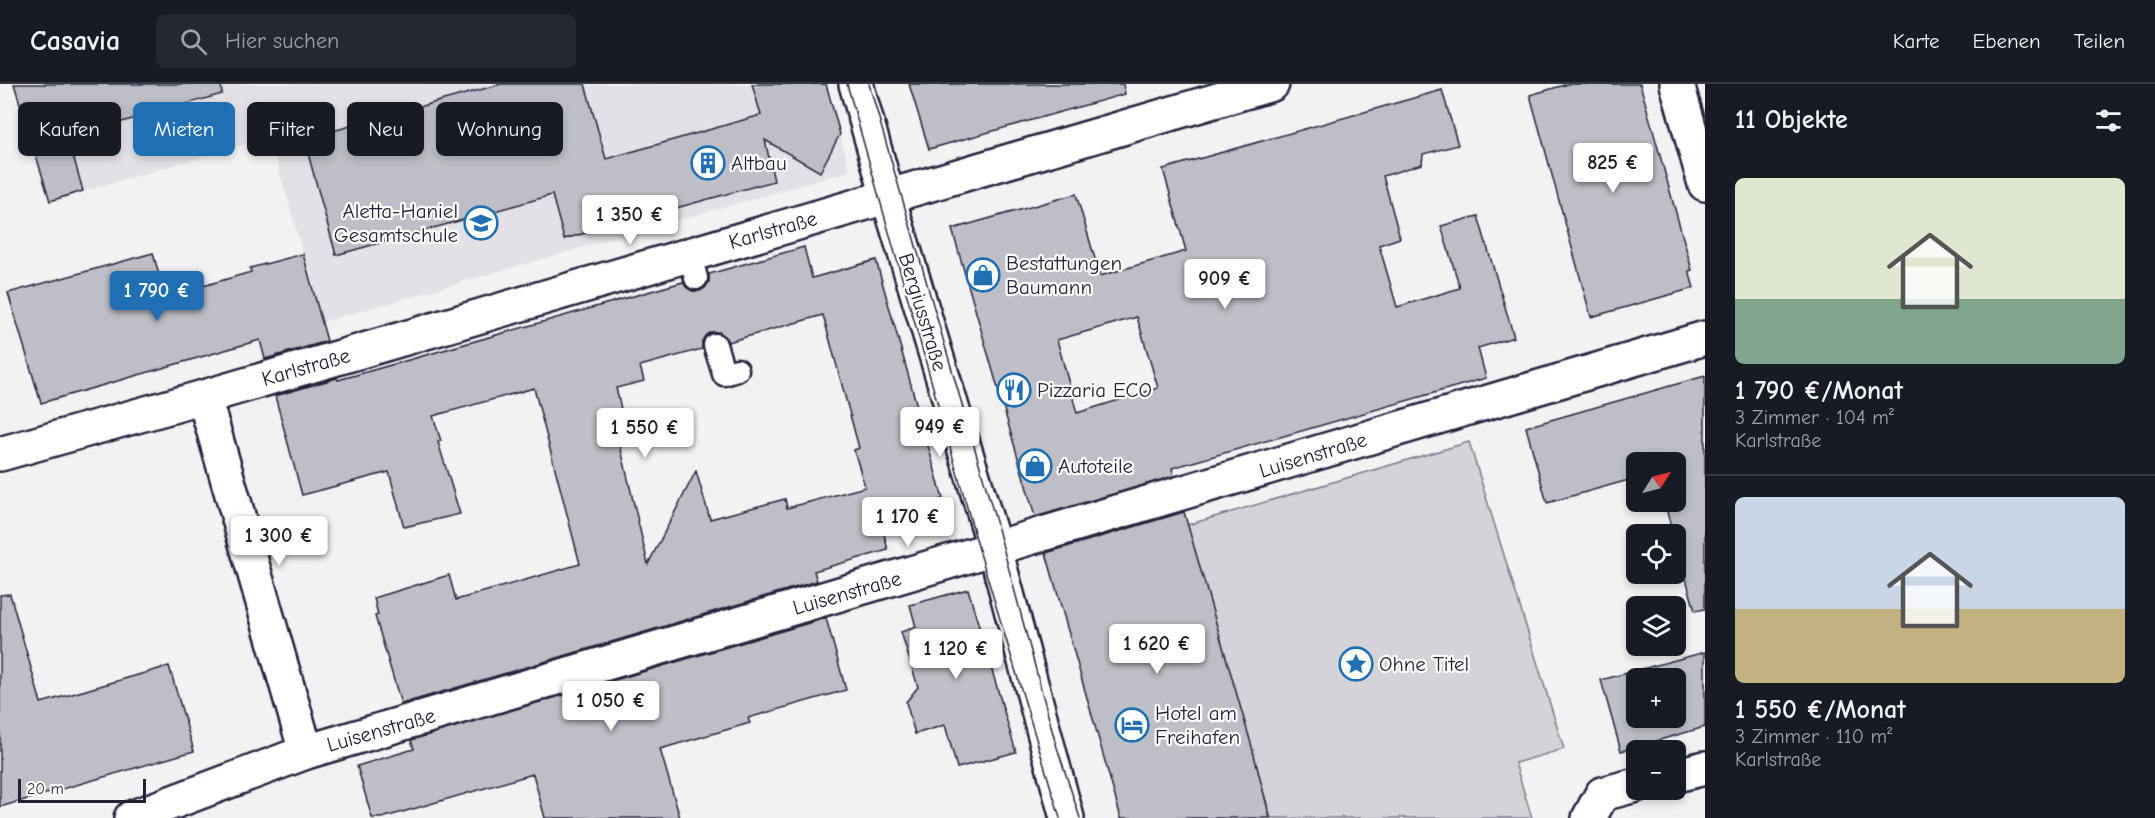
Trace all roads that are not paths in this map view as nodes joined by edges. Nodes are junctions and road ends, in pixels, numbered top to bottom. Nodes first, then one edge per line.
1 (856, 84) edge
2 (1272, 84) edge
3 (1677, 84) edge
4 (1705, 183) edge
5 (888, 197) junction
6 (1705, 338) edge
7 (715, 345) dead end
8 (737, 370) dead end
9 (204, 397) junction
10 (0, 454) edge
11 (995, 549) junction
12 (306, 752) junction
13 (1705, 768) edge
14 (1686, 773) edge
15 (1626, 788) edge
16 (131, 818) edge
17 (1067, 818) edge
18 (1589, 818) edge

1 - 5 street, Bergiusstraße
2 - 5 street, Karlstraße
3 - 4 street
5 - 9 street, Karlstraße
5 - 11 street, Bergiusstraße
6 - 11 street, Luisenstraße
7 - 8 lane
9 - 10 street, Karlstraße
9 - 12 street
11 - 12 street, Luisenstraße
11 - 17 street, Bergiusstraße
12 - 16 street, Luisenstraße
13 - 14 street
15 - 18 street

